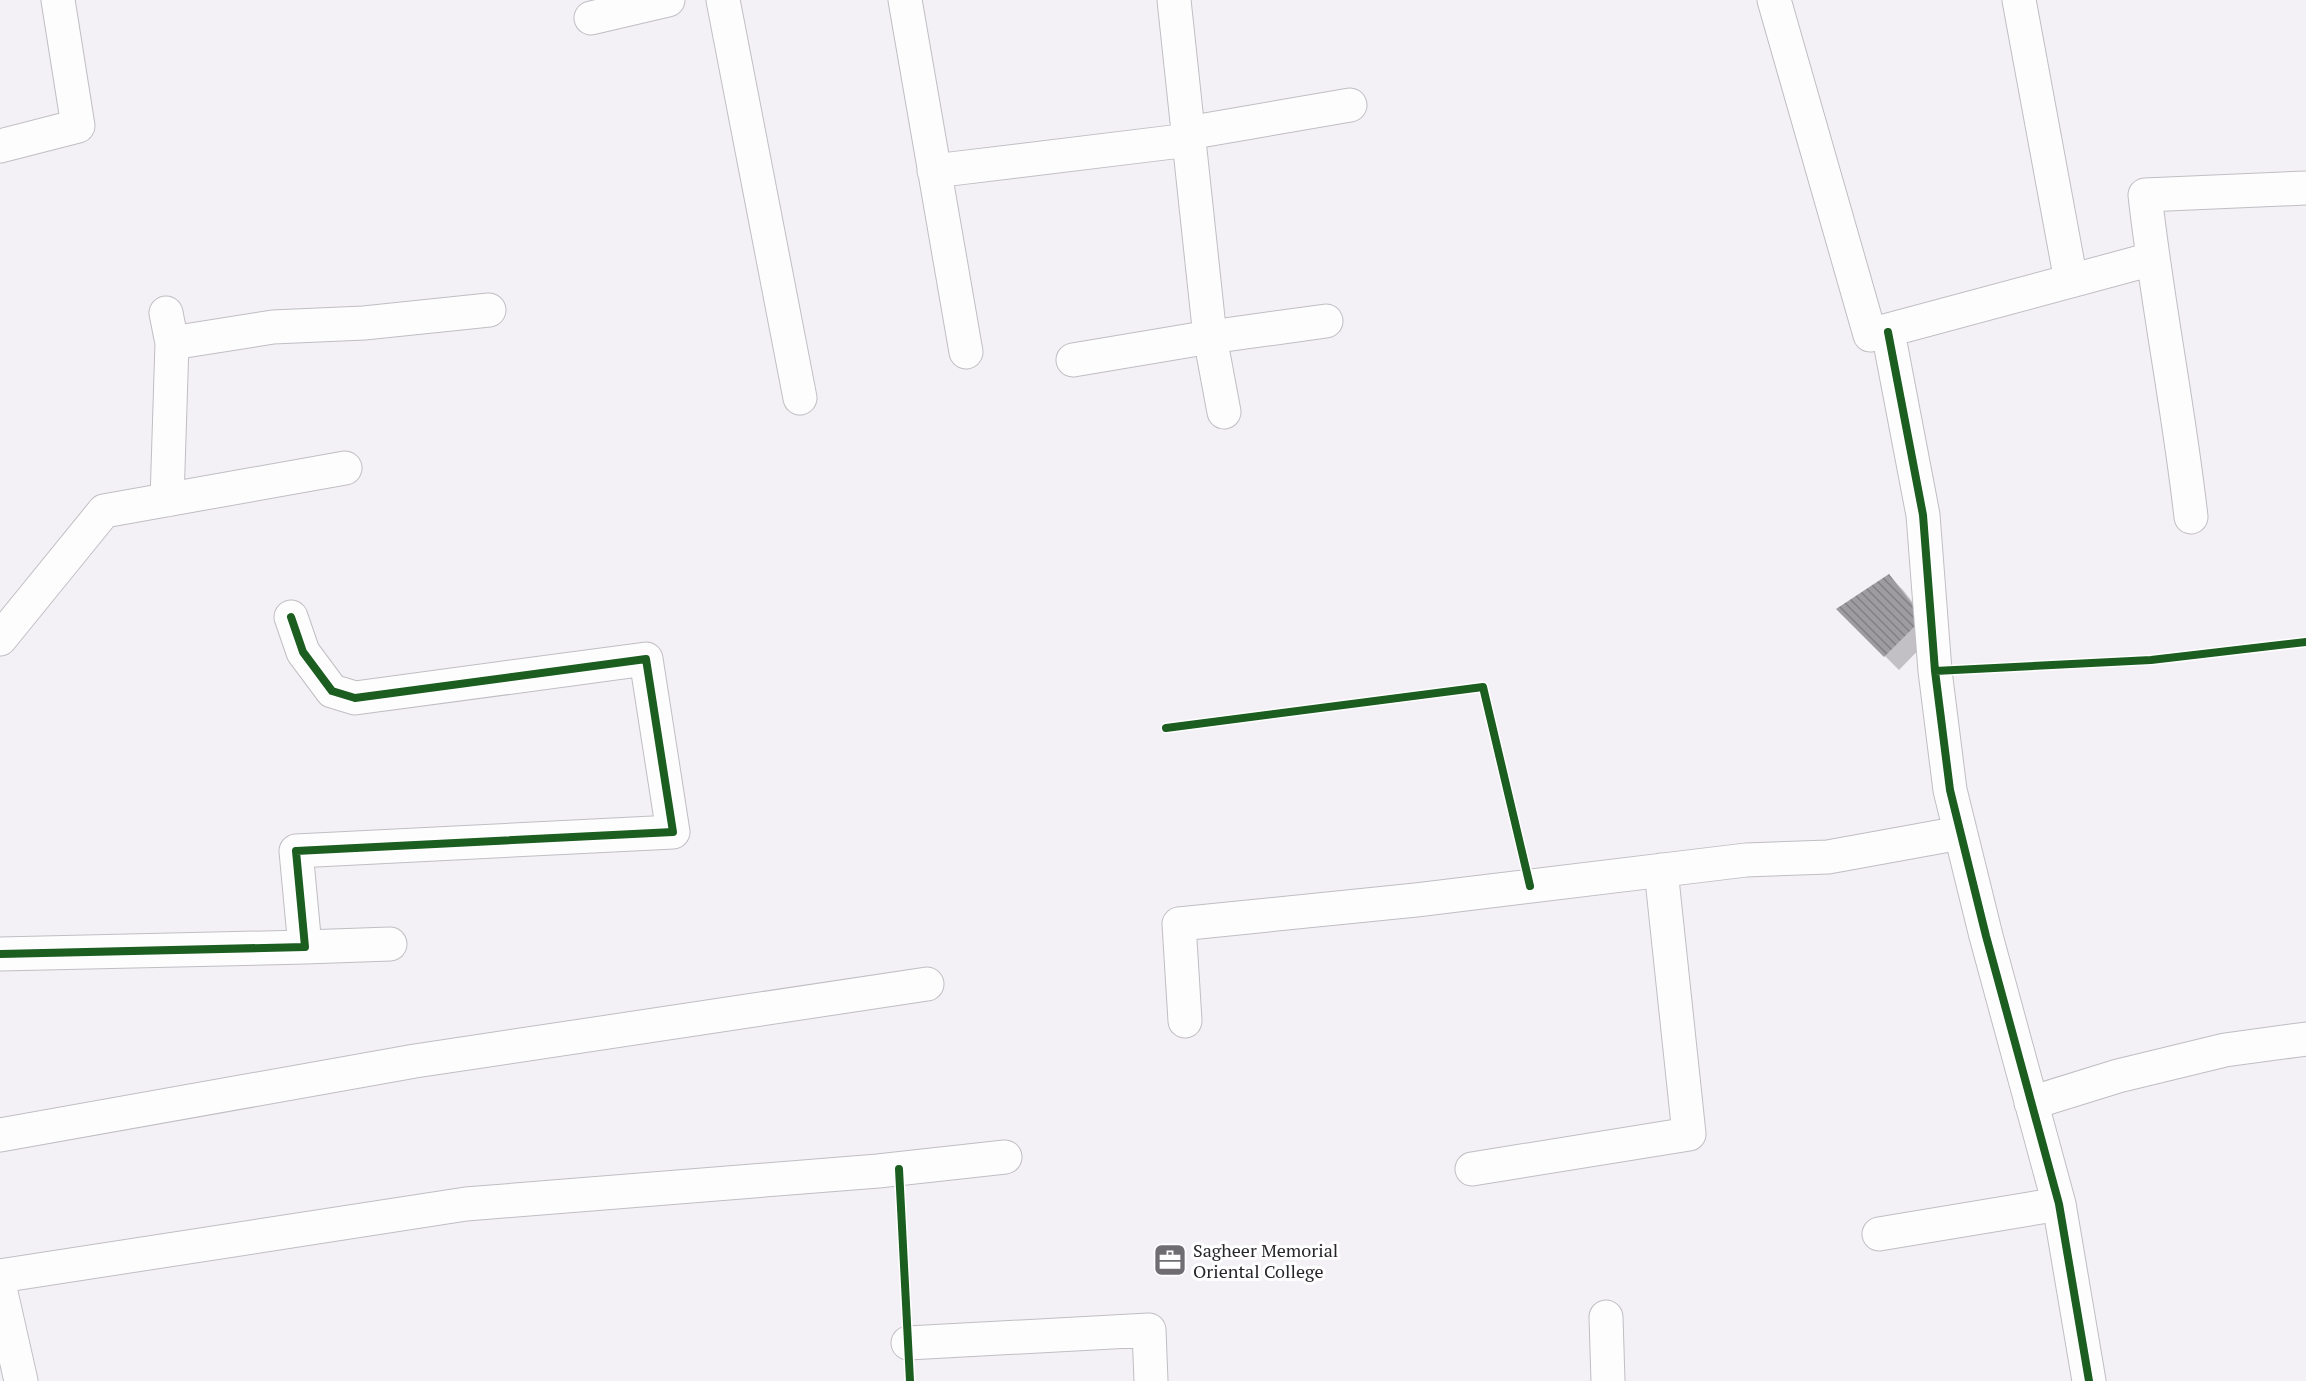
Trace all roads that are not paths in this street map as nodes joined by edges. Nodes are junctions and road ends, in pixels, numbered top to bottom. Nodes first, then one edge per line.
1 (58, 0) edge
2 (668, 0) edge
3 (723, 0) edge
4 (905, 0) edge
5 (1174, 0) edge
6 (1774, 0) edge
7 (2019, 0) edge
8 (591, 18) dead end
9 (1350, 105) dead end
10 (1189, 137) junction
11 (0, 146) edge
12 (934, 171) junction
13 (2306, 188) edge
14 (2152, 259) junction
15 (2071, 281) junction
16 (489, 310) dead end
17 (1326, 321) dead end
18 (1888, 332) junction
19 (1210, 337) junction
20 (966, 352) dead end
21 (1073, 360) dead end
22 (800, 398) dead end
23 (1224, 412) dead end
24 (345, 468) dead end
25 (167, 500) junction
26 (2191, 517) dead end
27 (291, 617) dead end
28 (0, 639) edge
29 (1960, 833) junction
30 (1661, 870) junction
31 (390, 944) dead end
32 (305, 947) junction
33 (0, 954) edge
34 (927, 984) dead end
35 (1185, 1021) dead end
36 (2306, 1039) edge
37 (2031, 1102) junction
38 (0, 1135) edge
39 (1005, 1156) dead end
40 (1472, 1169) dead end
41 (2059, 1204) junction
42 (1879, 1234) dead end
43 (0, 1276) edge
44 (0, 1288) edge
45 (1606, 1317) dead end
46 (908, 1343) dead end
47 (21, 1381) edge
48 (1151, 1381) edge
49 (1608, 1381) edge
50 (2090, 1381) edge

1 - 11 street
2 - 8 street
3 - 22 street
4 - 12 street
5 - 10 street
6 - 18 street
7 - 15 street
9 - 10 street
10 - 12 street
10 - 19 street
12 - 20 street
13 - 14 street
14 - 15 street
14 - 26 street
15 - 18 street
16 - 25 street
17 - 19 street
18 - 29 street
19 - 21 street
19 - 23 street
24 - 25 street
25 - 28 street
27 - 32 street
29 - 30 street
29 - 37 street
30 - 35 street
30 - 40 street
31 - 32 street
32 - 33 street
34 - 38 street
36 - 37 street
37 - 41 street
39 - 43 street
41 - 42 street
41 - 50 street
44 - 47 street
45 - 49 street
46 - 48 street

